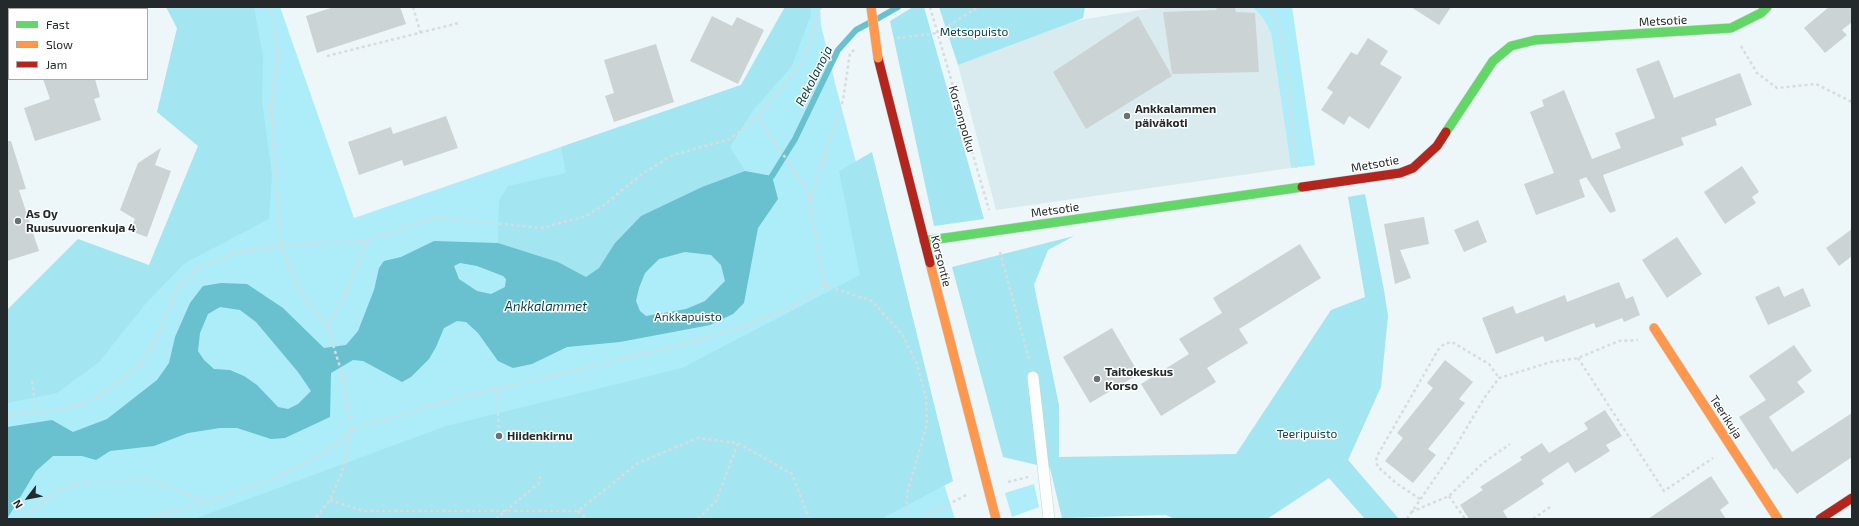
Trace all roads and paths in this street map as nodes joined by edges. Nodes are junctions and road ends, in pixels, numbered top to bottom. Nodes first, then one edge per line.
1 (270, 7) edge
2 (413, 7) edge
3 (821, 7) edge
4 (871, 7) edge
5 (930, 7) edge
6 (978, 7) edge
7 (1270, 7) edge
8 (1767, 7) edge
9 (459, 24) dead end
10 (1731, 28) junction
11 (421, 34) junction
12 (937, 34) junction
13 (892, 39) dead end
14 (860, 46) dead end
15 (327, 56) dead end
16 (1852, 102) edge
17 (758, 117) junction
18 (1299, 188) junction
19 (810, 201) junction
20 (995, 230) junction
21 (367, 241) junction
22 (924, 241) junction
23 (281, 245) junction
24 (824, 285) junction
25 (327, 326) junction
26 (1654, 328) dead end
27 (1659, 337) junction
28 (1578, 358) junction
29 (1033, 376) joint
30 (1499, 378) junction
31 (32, 381) dead end
32 (497, 389) junction
33 (36, 412) junction
34 (7, 416) edge
35 (352, 429) junction
36 (499, 436) dead end
37 (738, 443) junction
38 (1510, 444) dead end
39 (1731, 447) junction
40 (542, 473) dead end
41 (1449, 496) junction
42 (1852, 498) edge
43 (1420, 499) junction
44 (330, 500) junction
45 (207, 502) junction
46 (1550, 507) dead end
47 (503, 511) junction
48 (578, 511) junction
49 (1412, 512) junction
50 (22, 519) edge
51 (144, 519) edge
52 (315, 519) edge
53 (496, 519) edge
54 (587, 519) edge
55 (698, 519) edge
56 (809, 519) edge
57 (906, 519) edge
58 (996, 519) edge
59 (1049, 519) edge
60 (1407, 519) edge
61 (1465, 519) edge
62 (1533, 519) edge
63 (1778, 519) edge
64 (1820, 519) edge

1 - 23 path
2 - 11 path
3 - 17 path
4 - 22 street, Korsontie, bridge
5 - 12 path, Korsonpolku
6 - 12 path
7 - 18 path
8 - 10 street, Metsotie
9 - 11 path
10 - 16 path
10 - 18 street, Metsotie
11 - 15 path
12 - 13 path
12 - 20 path, Korsonpolku
14 - 19 path
17 - 19 path
17 - 21 path
18 - 20 street, Metsotie
19 - 24 path
20 - 22 street, Metsotie
20 - 29 path, Korsonpolku
21 - 23 path
21 - 25 path
22 - 58 street, Korsontie
23 - 25 path
23 - 33 path
24 - 32 path
24 - 57 path
25 - 35 path
26 - 27 street, Teerikuja
27 - 28 path
27 - 39 street, Teerikuja
28 - 30 path
28 - 39 path
29 - 59 lane
30 - 43 path
30 - 43 path
31 - 33 path
32 - 35 path
32 - 36 path
33 - 34 path
35 - 44 path
35 - 45 path
37 - 48 path
37 - 55 path
37 - 56 path
38 - 41 path
39 - 63 street, Teerikuja
40 - 47 path
41 - 49 path
41 - 61 path
42 - 64 street
43 - 49 path
44 - 47 path
44 - 52 path
45 - 50 path
45 - 51 path
46 - 62 path
47 - 48 path
47 - 53 path
48 - 54 path
49 - 60 path

